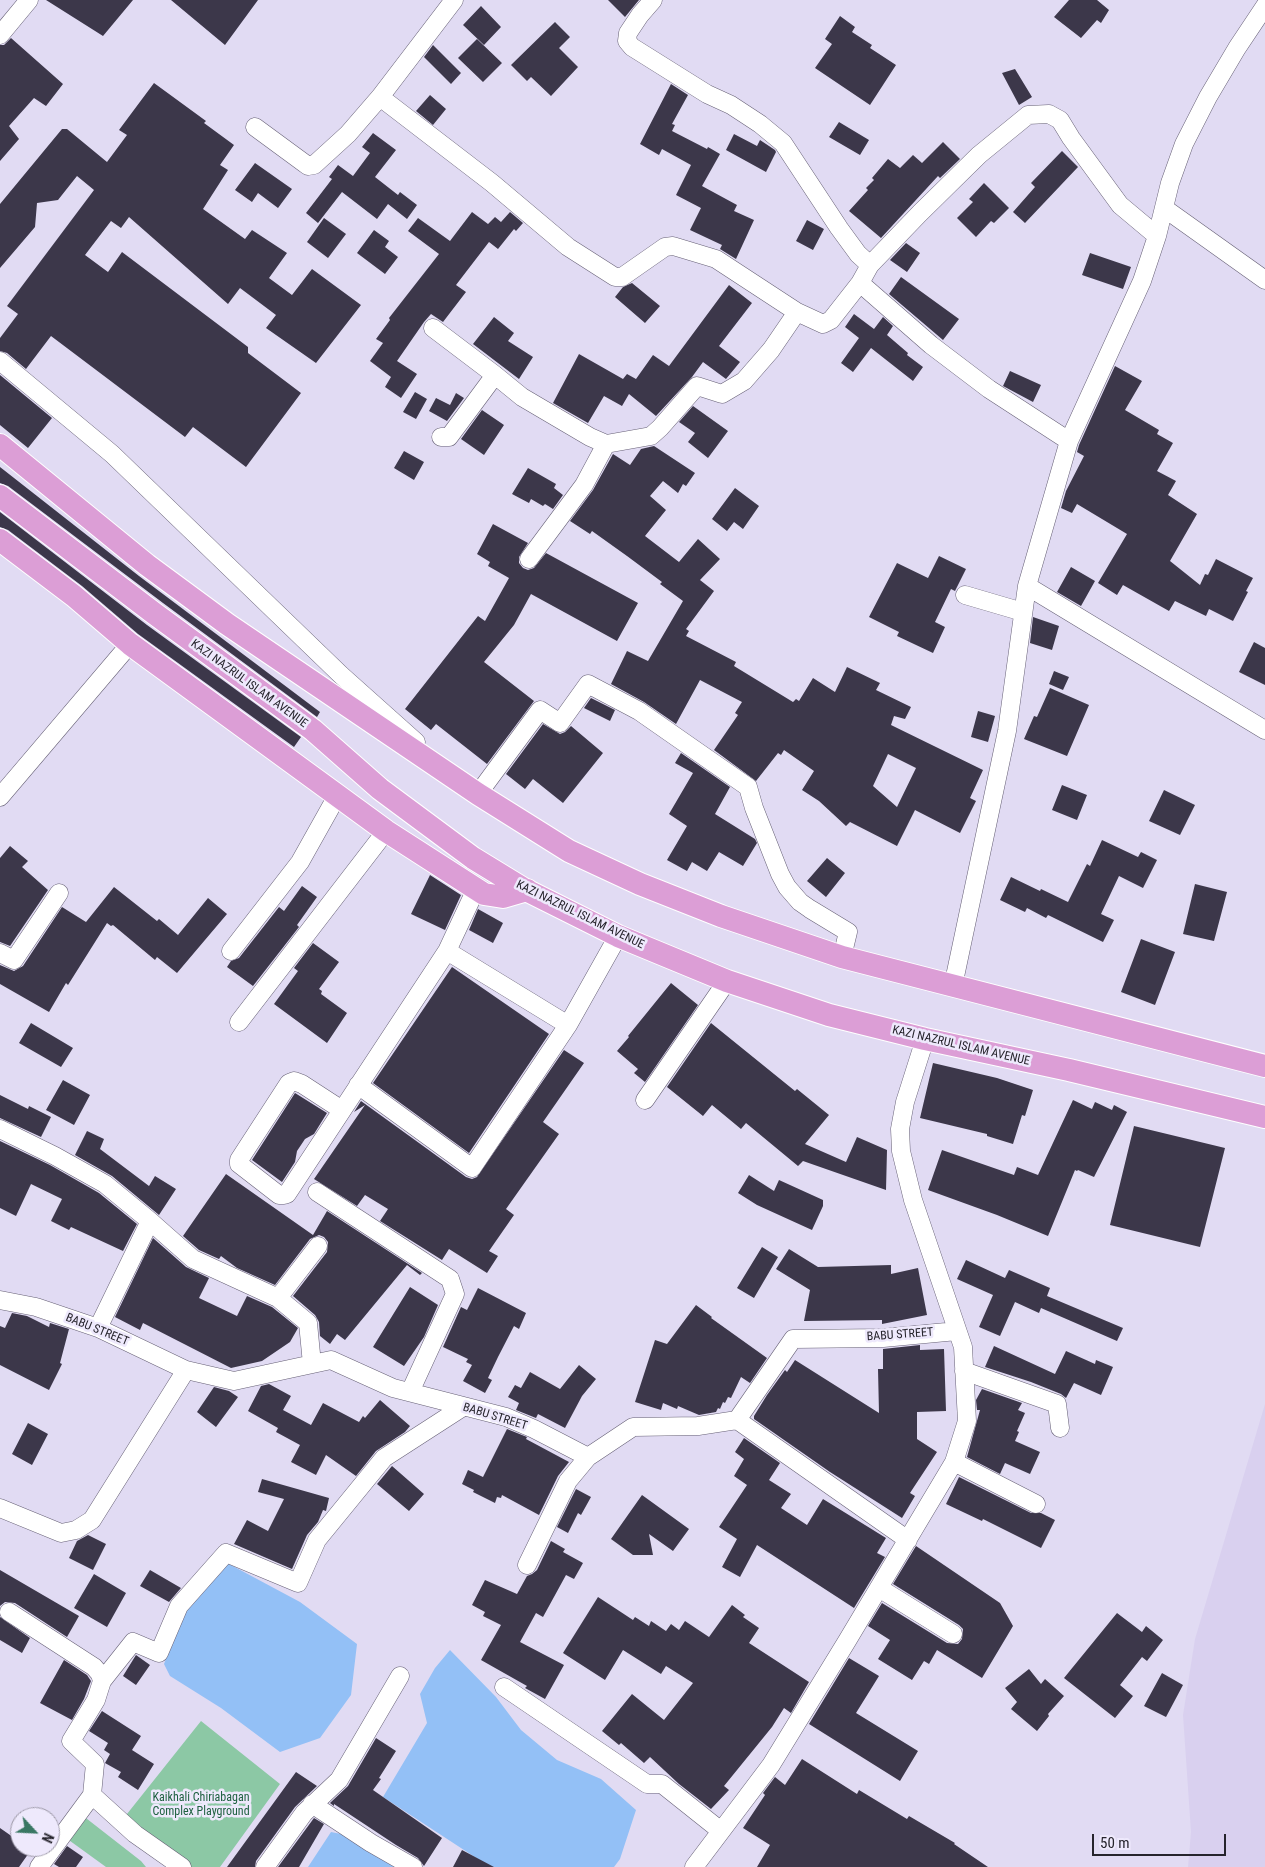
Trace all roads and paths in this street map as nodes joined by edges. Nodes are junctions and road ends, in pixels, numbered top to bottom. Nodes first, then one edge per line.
1 (29, 0) edge
2 (454, 0) edge
3 (653, 0) edge
4 (1265, 6) edge
5 (0, 35) edge
6 (380, 97) junction
7 (256, 127) dead end
8 (1164, 208) junction
9 (1157, 236) junction
10 (870, 265) junction
11 (1265, 280) edge
12 (860, 282) junction
13 (797, 312) junction
14 (433, 328) dead end
15 (0, 361) edge
16 (495, 375) junction
17 (441, 437) dead end
18 (1069, 441) junction
19 (606, 444) junction
20 (0, 445) edge
21 (0, 496) edge
22 (0, 540) edge
23 (529, 559) dead end
24 (1027, 586) junction
25 (964, 595) dead end
26 (188, 596) junction
27 (1023, 612) junction
28 (169, 625) junction
29 (130, 644) junction
30 (1265, 730) edge
31 (469, 788) junction
32 (338, 796) junction
33 (0, 797) edge
34 (386, 831) junction
35 (476, 888) junction
36 (527, 890) junction
37 (59, 893) dead end
38 (618, 936) junction
39 (231, 951) dead end
40 (447, 951) junction
41 (0, 953) edge
42 (842, 957) junction
43 (727, 981) junction
44 (953, 986) junction
45 (239, 1022) dead end
46 (568, 1025) junction
47 (925, 1039) junction
48 (1265, 1066) edge
49 (358, 1085) junction
50 (645, 1100) dead end
51 (342, 1110) junction
52 (1265, 1117) edge
53 (0, 1129) edge
54 (317, 1192) dead end
55 (150, 1221) junction
56 (318, 1246) dead end
57 (278, 1298) junction
58 (0, 1300) edge
59 (98, 1328) junction
60 (957, 1330) junction
61 (312, 1364) junction
62 (186, 1370) junction
63 (964, 1370) junction
64 (410, 1392) junction
65 (464, 1407) junction
66 (737, 1420) junction
67 (1060, 1428) dead end
68 (588, 1457) junction
69 (954, 1462) junction
70 (1036, 1504) dead end
71 (0, 1508) edge
72 (908, 1540) junction
73 (527, 1565) dead end
74 (878, 1588) junction
75 (9, 1612) dead end
76 (953, 1634) dead end
77 (400, 1676) dead end
78 (102, 1681) junction
79 (504, 1687) dead end
80 (92, 1795) junction
81 (312, 1804) junction
82 (720, 1831) junction
83 (39, 1867) edge
84 (182, 1867) edge
85 (266, 1867) edge
86 (413, 1867) edge
87 (694, 1867) edge

1 - 5 street
2 - 6 street
3 - 10 street
4 - 8 street
6 - 7 street
6 - 13 street
8 - 9 street
8 - 11 street
9 - 10 street
9 - 18 street
10 - 12 street
12 - 13 street
12 - 18 street
13 - 19 street
14 - 16 street
15 - 31 street
16 - 17 street
16 - 19 street
18 - 24 street
19 - 23 street
20 - 26 main road
21 - 28 main road, KAZI NAZRUL ISLAM AVENUE
22 - 29 main road
24 - 27 street
24 - 30 street
25 - 27 street
26 - 28 main road
26 - 31 main road
27 - 44 street
28 - 36 main road, KAZI NAZRUL ISLAM AVENUE
29 - 32 main road
29 - 33 street
31 - 42 main road
31 - 42 street
32 - 34 main road
32 - 39 street
34 - 35 main road
34 - 45 street
35 - 36 main road
35 - 40 street
36 - 38 main road, KAZI NAZRUL ISLAM AVENUE
37 - 41 street
38 - 43 main road, KAZI NAZRUL ISLAM AVENUE
38 - 46 street
40 - 46 street
40 - 49 street
42 - 44 main road
43 - 47 main road, KAZI NAZRUL ISLAM AVENUE
43 - 50 street
44 - 48 main road
46 - 49 street
47 - 52 main road, KAZI NAZRUL ISLAM AVENUE
47 - 60 street
49 - 51 street
51 - 51 street
53 - 55 street
54 - 64 street
55 - 57 street
55 - 59 street
56 - 57 street
57 - 61 street
58 - 59 street, BABU STREET
59 - 62 street, BABU STREET
60 - 63 street
60 - 66 street, BABU STREET
61 - 62 street, BABU STREET
61 - 64 street, BABU STREET
62 - 71 street
63 - 67 street
63 - 69 street
64 - 65 street, BABU STREET
65 - 68 street, BABU STREET
65 - 78 street
66 - 68 street
66 - 72 street
68 - 73 street
69 - 70 street
69 - 72 street
72 - 74 street
74 - 76 street
74 - 82 street
75 - 78 street
77 - 81 street
78 - 80 street
79 - 82 street
80 - 83 street
80 - 84 street
81 - 85 street
81 - 86 street
82 - 87 street

